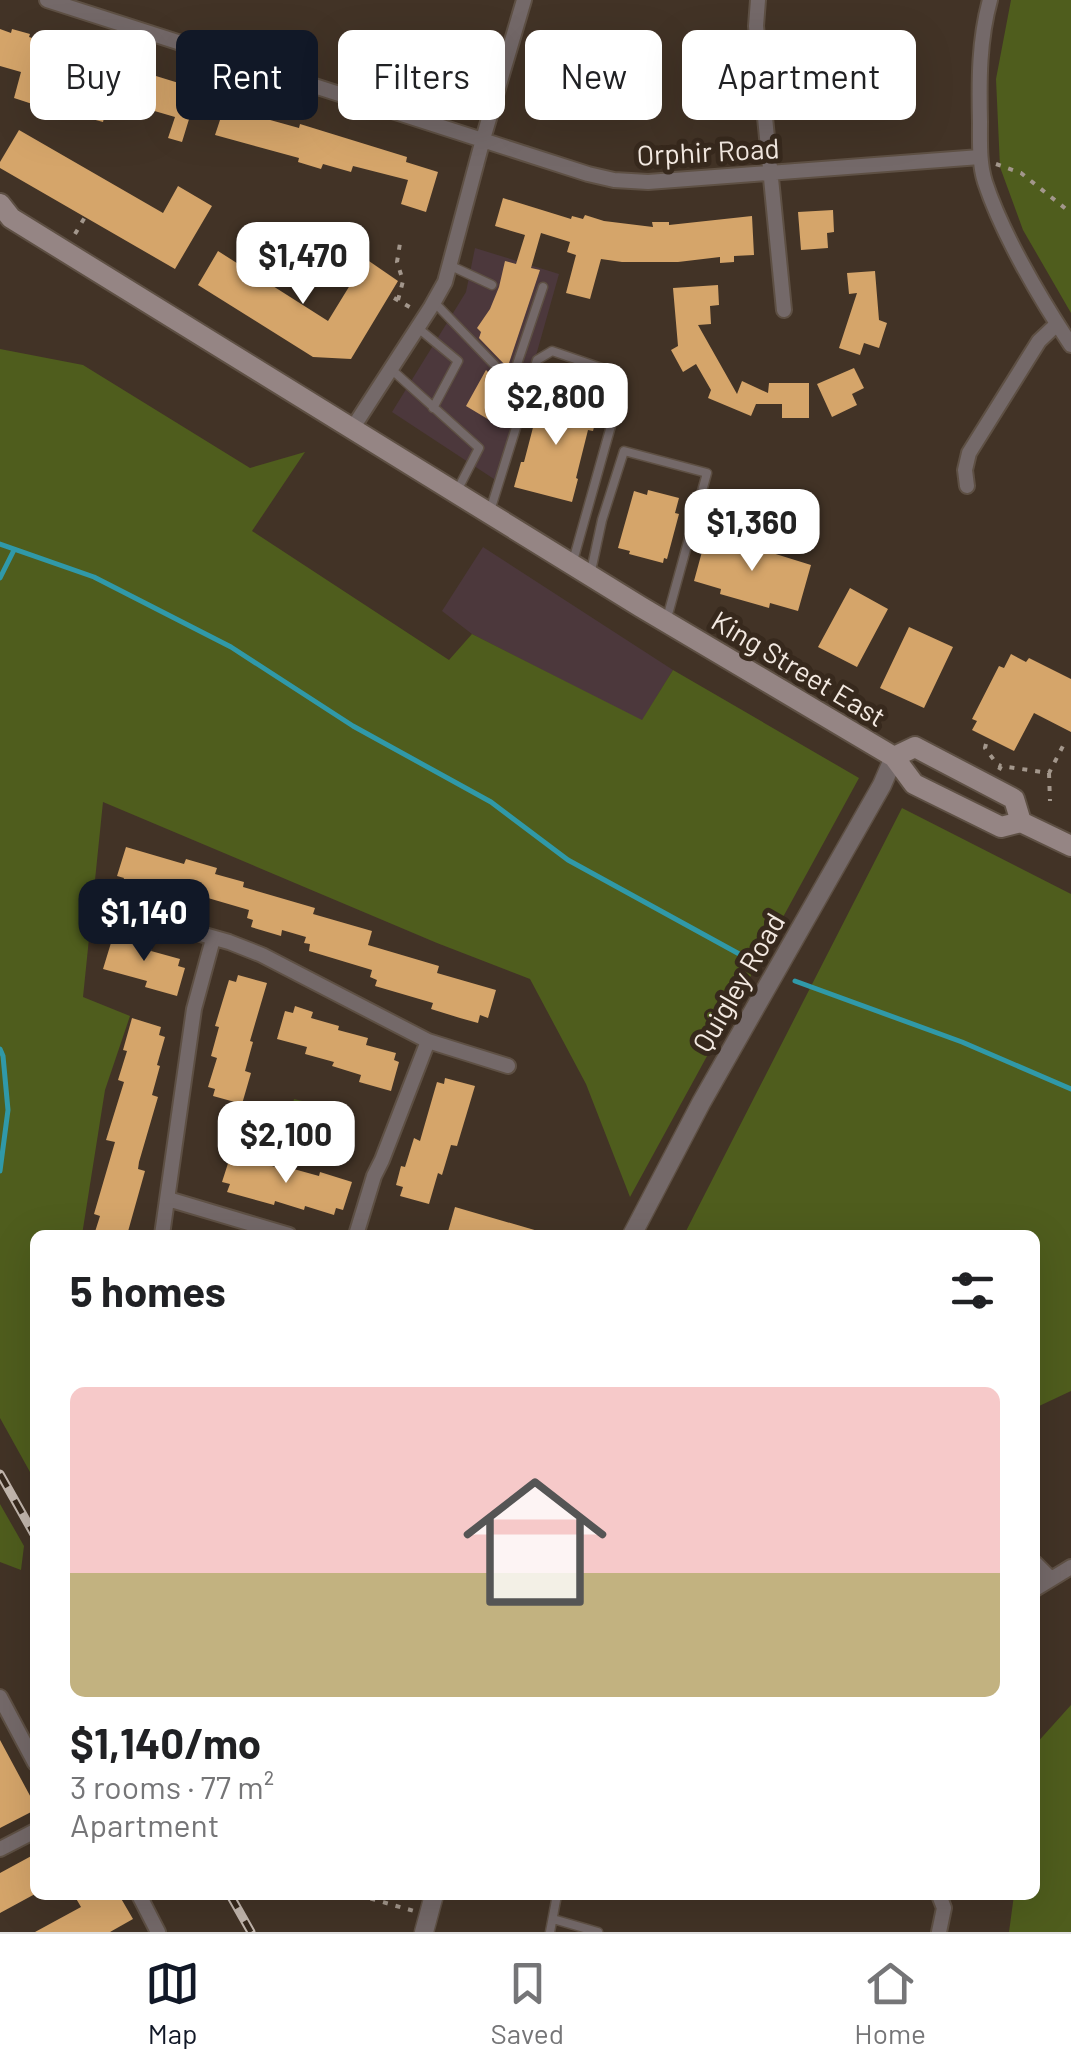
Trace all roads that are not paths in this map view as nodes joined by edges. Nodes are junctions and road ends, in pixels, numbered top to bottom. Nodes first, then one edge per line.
1 (46, 0) edge
2 (524, 0) edge
3 (758, 0) edge
4 (990, 0) edge
5 (483, 139) junction
6 (980, 157) junction
7 (769, 172) junction
8 (4, 213) edge
9 (449, 265) junction
10 (492, 284) dead end
11 (543, 287) dead end
12 (434, 302) junction
13 (784, 310) dead end
14 (422, 322) junction
15 (1057, 324) junction
16 (454, 326) junction
17 (1071, 345) edge
18 (439, 346) junction
19 (391, 369) junction
20 (433, 408) junction
21 (352, 429) junction
22 (968, 486) dead end
23 (456, 493) junction
24 (489, 514) junction
25 (581, 570) junction
26 (666, 621) junction
27 (894, 757) junction
28 (1021, 822) junction
29 (1071, 846) edge
30 (102, 906) dead end
31 (213, 939) junction
32 (428, 1041) junction
33 (508, 1066) dead end
34 (168, 1199) junction
35 (163, 1230) edge
36 (272, 1230) edge
37 (358, 1230) edge
38 (635, 1230) edge
39 (1071, 1566) edge
40 (1040, 1568) edge
41 (1050, 1578) junction
42 (1040, 1585) edge
43 (0, 1697) edge
44 (30, 1754) edge
45 (30, 1833) edge
46 (0, 1850) edge
47 (141, 1900) edge
48 (556, 1900) edge
49 (941, 1900) edge
50 (553, 1919) junction
51 (154, 1930) edge
52 (550, 1932) edge
53 (598, 1932) edge
54 (939, 1932) edge

1 - 5 street, Orphir Road
2 - 5 street
3 - 7 street
4 - 6 street
5 - 7 street, Orphir Road
5 - 9 street
6 - 7 street, Orphir Road
6 - 15 street
7 - 13 street
8 - 21 main road, King Street East
9 - 10 lane
9 - 12 street
11 - 16 lane
12 - 14 street
12 - 16 lane
14 - 18 lane
14 - 19 street
15 - 17 street
15 - 22 street
16 - 18 lane
18 - 20 lane
19 - 20 lane
19 - 21 street
20 - 23 lane
21 - 23 main road, King Street East
23 - 24 main road, King Street East
24 - 25 main road, King Street East
24 - 25 lane
25 - 26 main road, King Street East
25 - 26 lane
26 - 27 main road, King Street East
27 - 28 main road, King Street East
27 - 28 main road, King Street East
27 - 38 street, Quigley Road
28 - 29 main road, King Street East
30 - 31 street
31 - 32 street
31 - 34 street
32 - 33 street
32 - 37 street
34 - 35 street
34 - 36 street
39 - 41 street
40 - 41 street
41 - 42 street
43 - 44 street
45 - 46 street
47 - 51 street
48 - 50 lane
49 - 54 street
50 - 52 lane
50 - 53 lane

